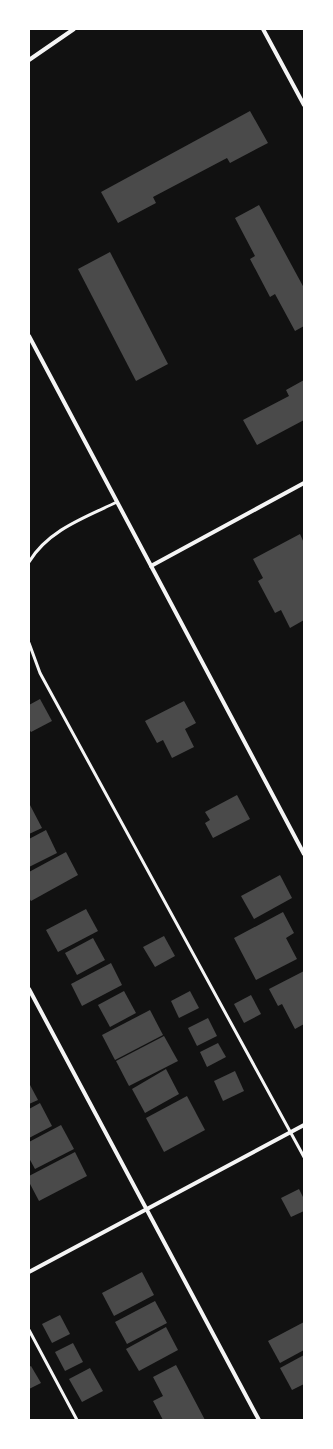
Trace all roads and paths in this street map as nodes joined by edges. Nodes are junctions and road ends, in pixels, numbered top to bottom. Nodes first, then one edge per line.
1 (74, 29) edge
2 (263, 29) edge
3 (29, 60) edge
4 (304, 105) edge
5 (29, 336) edge
6 (304, 483) edge
7 (117, 502) junction
8 (29, 562) edge
9 (151, 566) junction
10 (29, 643) edge
11 (304, 854) edge
12 (29, 989) edge
13 (304, 1124) edge
14 (291, 1132) junction
15 (304, 1158) edge
16 (146, 1209) junction
17 (29, 1272) edge
18 (29, 1330) edge
19 (77, 1420) edge
20 (259, 1420) edge

1 - 3 street
2 - 4 street
5 - 7 street
6 - 9 street
7 - 8 lane
7 - 9 street
9 - 11 street
10 - 14 lane
12 - 16 street
13 - 14 street
14 - 15 lane
14 - 16 street
16 - 17 street
16 - 20 street
18 - 19 lane

